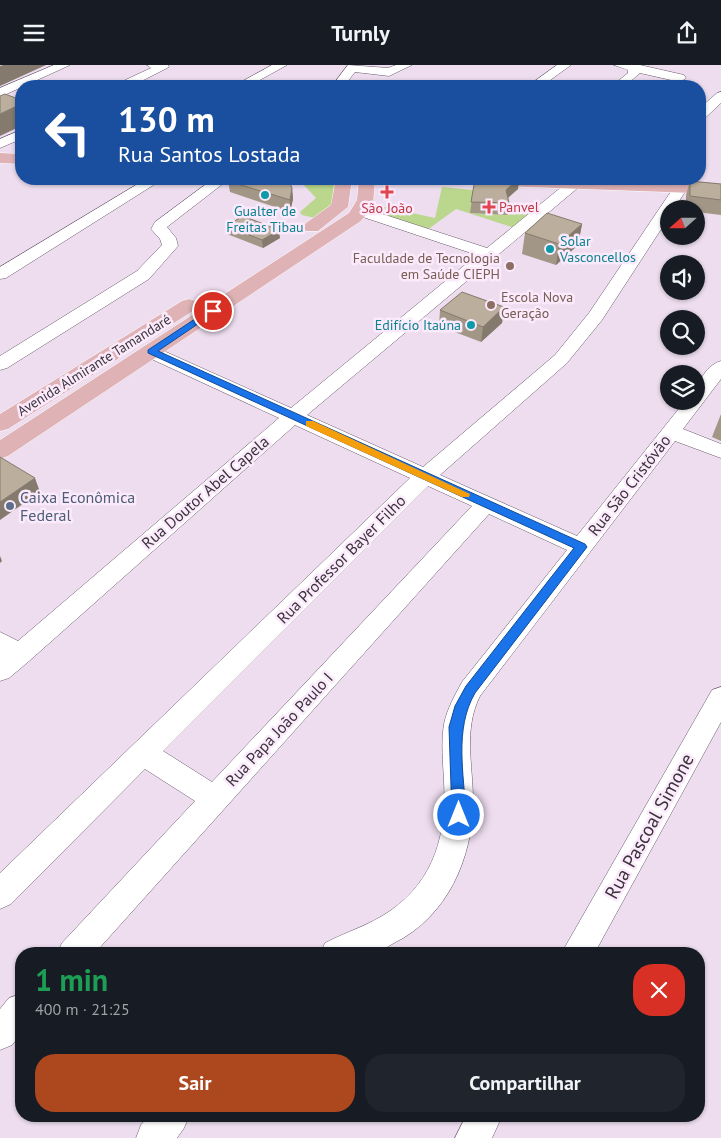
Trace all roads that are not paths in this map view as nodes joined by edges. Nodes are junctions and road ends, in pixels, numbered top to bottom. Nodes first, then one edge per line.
1 (64, 65) edge
2 (153, 65) edge
3 (281, 65) edge
4 (406, 65) edge
5 (565, 65) edge
6 (620, 65) edge
7 (353, 66) edge
8 (634, 67) edge
9 (680, 78) dead end
10 (30, 80) edge
11 (136, 80) edge
12 (252, 80) edge
13 (342, 80) edge
14 (543, 80) edge
15 (626, 80) edge
16 (15, 86) edge
17 (0, 93) edge
18 (721, 95) edge
19 (706, 109) edge
20 (15, 137) edge
21 (0, 144) edge
22 (0, 158) edge
23 (15, 159) edge
24 (146, 185) edge
25 (214, 185) edge
26 (343, 185) edge
27 (367, 185) edge
28 (573, 185) edge
29 (662, 185) edge
30 (681, 187) junction
31 (721, 189) edge
32 (339, 207) junction
33 (362, 211) junction
34 (489, 254) junction
35 (0, 274) edge
36 (152, 352) junction
37 (0, 364) edge
38 (721, 367) edge
39 (705, 387) edge
40 (687, 410) edge
41 (293, 416) junction
42 (0, 424) edge
43 (670, 432) junction
44 (0, 451) edge
45 (721, 451) edge
46 (425, 476) junction
47 (486, 504) junction
48 (581, 547) junction
49 (9, 648) edge
50 (0, 671) edge
51 (721, 698) edge
52 (143, 753) junction
53 (215, 799) junction
54 (0, 894) edge
55 (79, 947) edge
56 (350, 947) edge
57 (581, 947) edge
58 (15, 1017) edge
59 (0, 1033) edge
60 (167, 1122) edge
61 (482, 1122) edge
62 (154, 1138) edge
63 (473, 1138) edge

1 - 10 street
2 - 11 street
3 - 12 street
4 - 7 street
5 - 14 street
6 - 8 street
7 - 13 street
8 - 9 street
8 - 15 street
16 - 17 street
18 - 19 street
20 - 21 street
22 - 23 main road
24 - 35 street
25 - 37 street
26 - 32 main road
27 - 33 main road
28 - 34 street, Rua Doutor Abel Capela
29 - 30 main road
30 - 31 main road
30 - 46 street, Rua Professor Bayer Filho
32 - 33 main road
32 - 42 main road, Avenida Almirante Tamandaré
33 - 34 street
33 - 36 main road, Avenida Almirante Tamandaré
34 - 41 street, Rua Doutor Abel Capela
36 - 41 street
36 - 44 main road, Avenida Almirante Tamandaré
38 - 39 street, Rua São Cristóvão
40 - 43 street, Rua São Cristóvão
41 - 46 street
41 - 49 street, Rua Doutor Abel Capela
43 - 45 street
43 - 48 street, Rua São Cristóvão
46 - 47 street
46 - 52 street, Rua Professor Bayer Filho
47 - 48 street
47 - 53 street, Rua Papa João Paulo I
48 - 56 street, Rua São Cristóvão
49 - 50 street, Rua Doutor Abel Capela
51 - 57 street, Rua Pascoal Simone
52 - 53 street
52 - 54 street, Rua Professor Bayer Filho
53 - 55 street, Rua Papa João Paulo I
58 - 59 street
60 - 62 street
61 - 63 street

